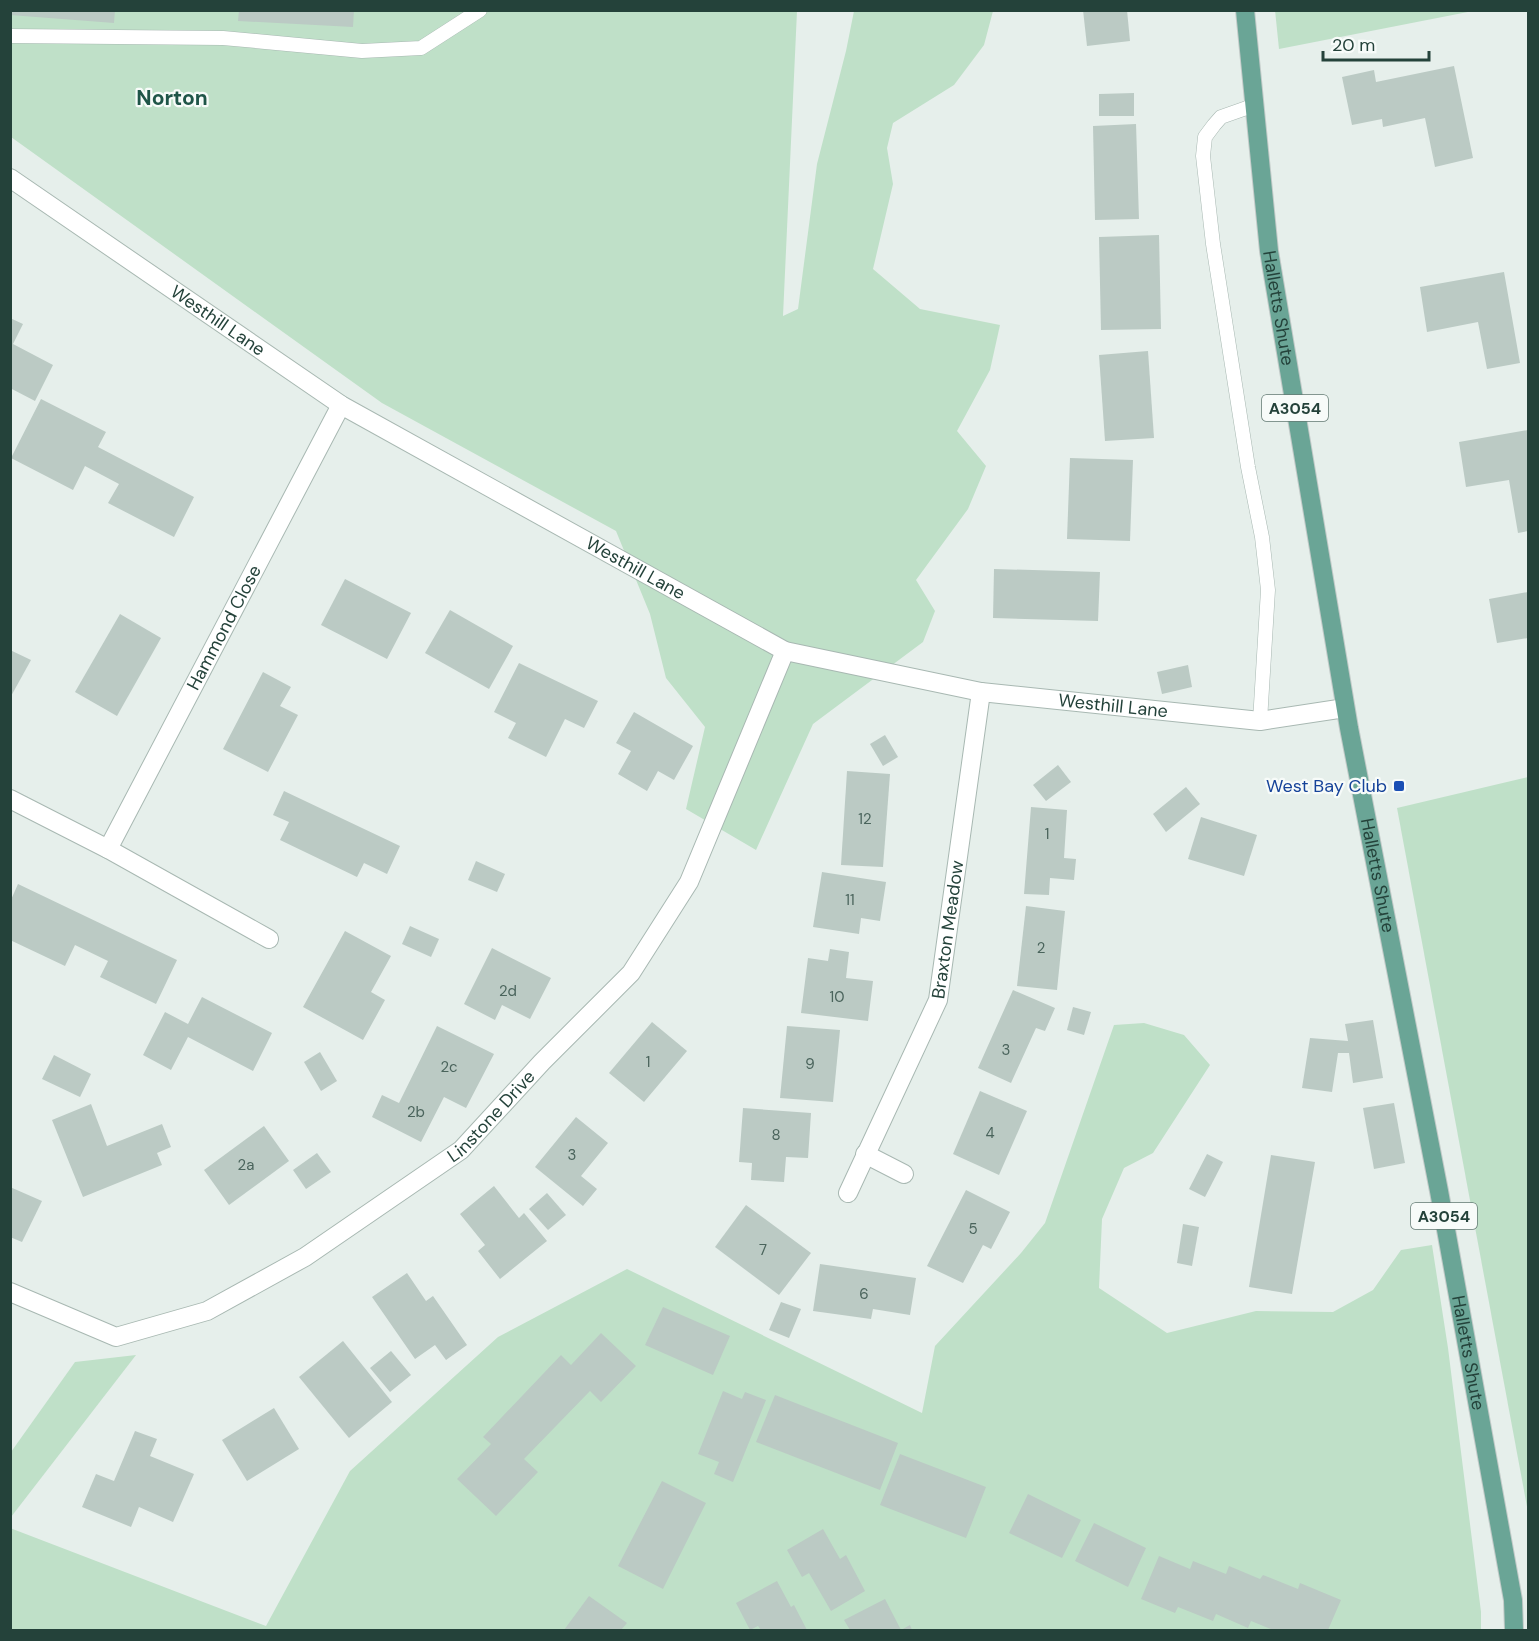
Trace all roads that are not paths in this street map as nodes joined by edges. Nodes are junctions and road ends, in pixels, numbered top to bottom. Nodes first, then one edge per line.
1 (480, 10) edge
2 (1245, 10) edge
3 (10, 36) edge
4 (1255, 105) junction
5 (10, 178) edge
6 (341, 405) junction
7 (785, 651) junction
8 (981, 692) junction
9 (1345, 708) junction
10 (1260, 721) junction
11 (10, 799) edge
12 (108, 849) junction
13 (269, 939) dead end
14 (866, 1154) junction
15 (904, 1174) dead end
16 (848, 1193) dead end
17 (10, 1292) edge
18 (1514, 1630) edge

1 - 3 lane
2 - 4 main road, Halletts Shute / A3054
4 - 9 main road, Halletts Shute / A3054
4 - 10 lane
5 - 6 street, Westhill Lane
6 - 7 street, Westhill Lane
6 - 12 street, Hammond Close
7 - 8 street, Westhill Lane
7 - 17 street, Linstone Drive
8 - 10 street, Westhill Lane
8 - 14 street, Braxton Meadow
9 - 10 street, Westhill Lane
9 - 18 main road, Halletts Shute / A3054
11 - 12 street
12 - 13 street
14 - 15 street
14 - 16 street, Braxton Meadow

